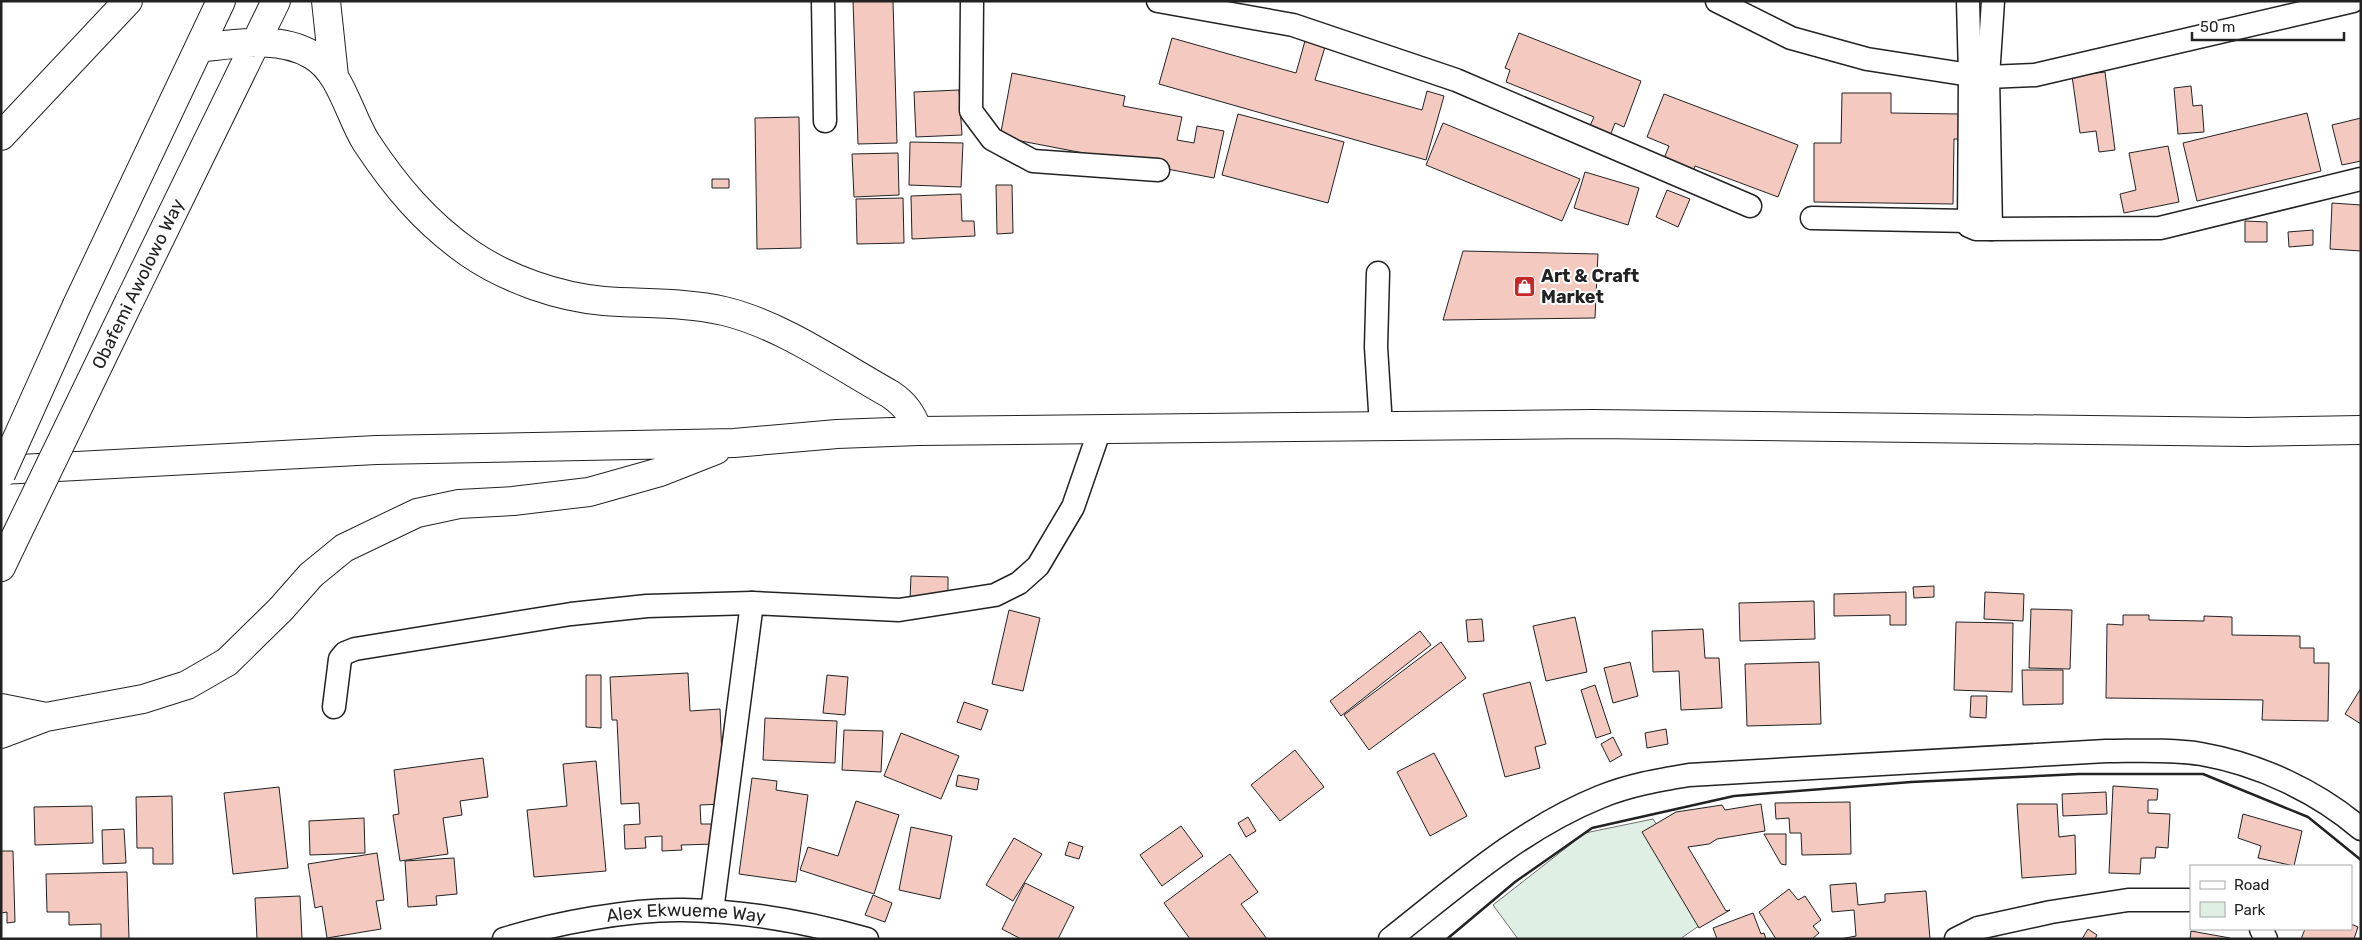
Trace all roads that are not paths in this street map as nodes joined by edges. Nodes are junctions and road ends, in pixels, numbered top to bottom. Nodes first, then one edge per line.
1 (128, 1) edge
2 (276, 1) edge
3 (326, 1) edge
4 (823, 1) edge
5 (972, 1) edge
6 (1158, 1) edge
7 (1717, 1) edge
8 (1968, 1) edge
9 (1994, 1) edge
10 (2353, 1) edge
11 (212, 5) edge
12 (256, 41) junction
13 (212, 47) junction
14 (334, 76) junction
15 (1979, 76) junction
16 (224, 108) junction
17 (825, 121) dead end
18 (1, 136) edge
19 (1158, 170) dead end
20 (2361, 179) edge
21 (1750, 206) dead end
22 (1812, 218) dead end
23 (1969, 220) junction
24 (1990, 229) junction
25 (1378, 273) dead end
26 (1381, 426) junction
27 (1100, 429) junction
28 (2361, 430) edge
29 (918, 431) junction
30 (2247, 432) junction
31 (734, 443) junction
32 (2361, 445) edge
33 (1, 472) edge
34 (7, 556) edge
35 (752, 603) junction
36 (334, 707) dead end
37 (1, 708) edge
38 (46, 716) junction
39 (1, 734) edge
40 (2361, 829) edge
41 (2190, 900) edge
42 (712, 911) junction
43 (2001, 931) edge
44 (504, 939) edge
45 (867, 939) edge
46 (1390, 939) edge
47 (1956, 939) edge

1 - 18 main road
2 - 12 main road, Obafemi Awolowo Way
3 - 14 main road
4 - 17 street
5 - 19 street
6 - 21 street
7 - 15 street
8 - 15 street
9 - 15 street
10 - 15 street
11 - 13 main road
12 - 13 main road
12 - 14 main road
12 - 16 main road, Obafemi Awolowo Way
13 - 16 main road
13 - 33 main road, bridge
14 - 29 main road
15 - 23 street
15 - 24 street
16 - 34 main road, Obafemi Awolowo Way, bridge
20 - 24 street
22 - 23 street
23 - 24 street
25 - 26 street
26 - 27 main road
26 - 30 main road
27 - 29 main road
27 - 35 street
28 - 30 main road
29 - 31 main road
30 - 32 main road
31 - 33 main road
31 - 38 main road
35 - 36 street
35 - 42 street
37 - 38 main road
38 - 39 main road
40 - 46 street
41 - 43 street
42 - 44 street, Alex Ekwueme Way
42 - 45 street, Alex Ekwueme Way
43 - 47 street

